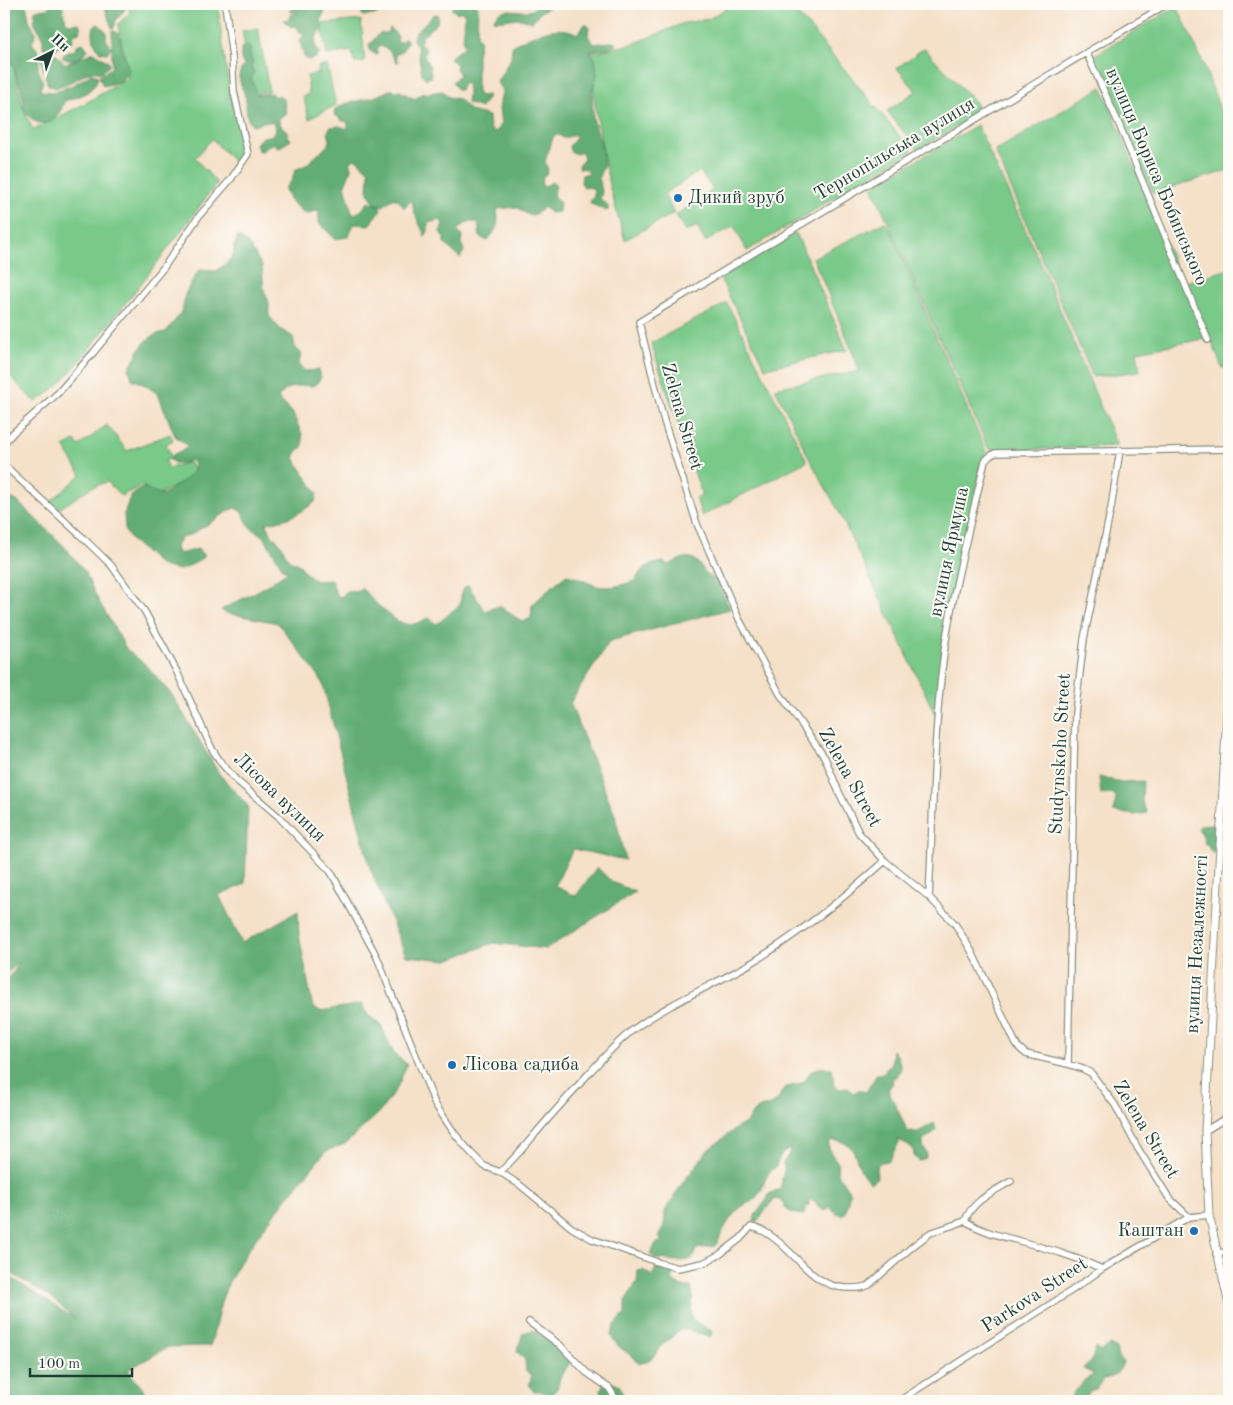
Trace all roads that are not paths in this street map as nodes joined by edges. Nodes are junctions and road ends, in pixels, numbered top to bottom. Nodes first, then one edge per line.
1 (225, 4) edge
2 (1167, 4) edge
3 (1087, 54) junction
4 (639, 322) joint
5 (1208, 340) dead end
6 (4, 443) edge
7 (1229, 448) edge
8 (1120, 450) junction
9 (4, 465) edge
10 (1229, 674) edge
11 (886, 861) junction
12 (929, 897) junction
13 (1068, 1064) junction
14 (1229, 1116) edge
15 (1206, 1131) junction
16 (500, 1172) junction
17 (1011, 1181) dead end
18 (1209, 1215) junction
19 (1189, 1217) junction
20 (965, 1221) junction
21 (1229, 1251) edge
22 (1216, 1254) junction
23 (1102, 1269) junction
24 (1229, 1305) edge
25 (529, 1322) dead end
26 (617, 1401) edge
27 (899, 1401) edge

1 - 6 street
2 - 3 street, Тернопільська вулиця
3 - 4 street, Тернопільська вулиця
3 - 5 street, вулиця Бориса Бобинського
4 - 11 street, Zelena Street
7 - 8 street, вулиця Ярмуша
8 - 12 street, вулиця Ярмуша
8 - 13 street, Studynskoho Street
9 - 16 street, Лісова вулиця
10 - 15 street, вулиця Незалежності
11 - 12 street, Zelena Street
11 - 16 street
12 - 13 street, Zelena Street
13 - 19 street, Zelena Street
14 - 15 street
15 - 18 street, вулиця Незалежності
16 - 20 street, Лісова вулиця
17 - 20 street
18 - 19 street
18 - 22 street, вулиця Незалежності
19 - 23 street, Parkova Street
20 - 23 street
21 - 22 street
22 - 24 street, вулиця Незалежності
23 - 27 street, Parkova Street
25 - 26 street

